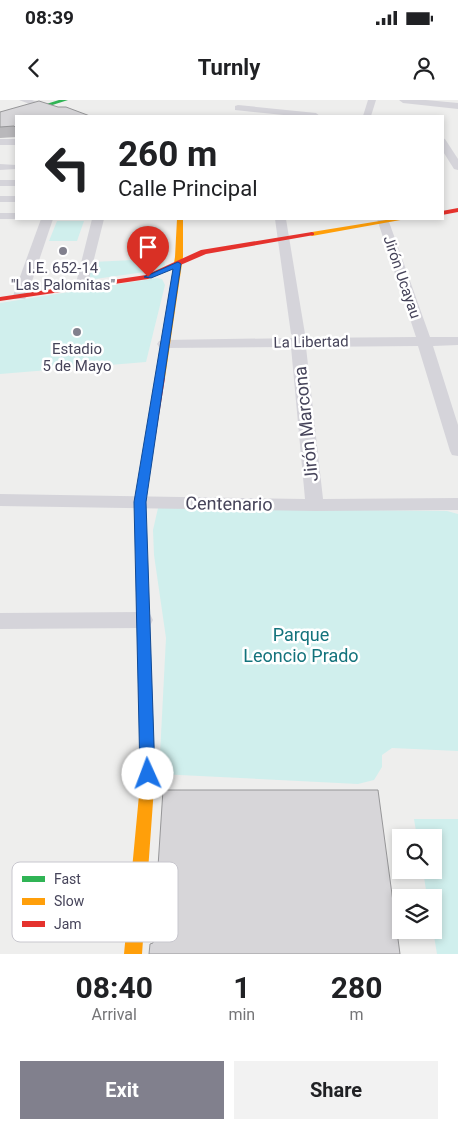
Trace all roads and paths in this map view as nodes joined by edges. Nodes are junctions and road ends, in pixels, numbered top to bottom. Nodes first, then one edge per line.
1 (24, 100) edge
2 (65, 100) edge
3 (372, 100) edge
4 (403, 100) edge
5 (42, 106) junction
6 (458, 106) edge
7 (238, 108) dead end
8 (26, 111) edge
9 (64, 114) edge
10 (306, 115) edge
11 (367, 115) edge
12 (0, 142) edge
13 (15, 142) edge
14 (444, 142) edge
15 (458, 142) edge
16 (444, 144) edge
17 (0, 167) edge
18 (14, 167) dead end
19 (458, 167) edge
20 (15, 182) edge
21 (0, 183) edge
22 (0, 199) edge
23 (15, 199) edge
24 (458, 210) edge
25 (444, 213) edge
26 (0, 216) edge
27 (15, 216) edge
28 (46, 220) edge
29 (98, 220) edge
30 (180, 220) edge
31 (280, 220) edge
32 (382, 220) edge
33 (283, 239) junction
34 (178, 264) junction
35 (81, 286) junction
36 (20, 296) junction
37 (0, 299) edge
38 (458, 334) edge
39 (298, 338) junction
40 (423, 338) junction
41 (165, 339) junction
42 (458, 341) edge
43 (458, 451) edge
44 (0, 500) edge
45 (140, 502) junction
46 (458, 504) edge
47 (315, 505) junction
48 (143, 620) junction
49 (0, 621) edge
50 (141, 862) edge

1 - 5 street
2 - 5 street
3 - 11 street
4 - 6 street
5 - 8 street
5 - 9 street
7 - 10 street
12 - 13 street
14 - 15 street
16 - 19 street
17 - 18 street
20 - 21 street
22 - 23 street
24 - 25 street
26 - 27 street
28 - 36 street
29 - 35 street
30 - 34 street
31 - 33 street, Jirón Marcona
32 - 33 street
32 - 40 street, Jirón Ucayau
33 - 34 street
33 - 39 street, Jirón Marcona
34 - 35 street
34 - 41 street
35 - 36 street
36 - 37 street
38 - 40 street, La Libertad
39 - 40 street, La Libertad
39 - 41 street, La Libertad
39 - 47 street, Jirón Marcona
40 - 42 street, La Libertad
40 - 43 street, Jirón Ucayau
41 - 45 street
44 - 45 street, Centenario
45 - 47 street, Centenario
45 - 48 street
46 - 47 street, Centenario
48 - 49 street
48 - 50 street

